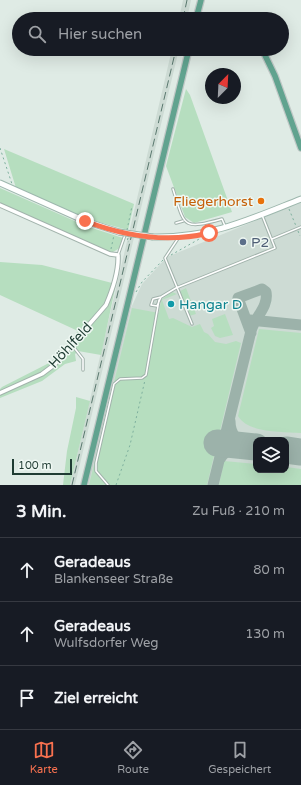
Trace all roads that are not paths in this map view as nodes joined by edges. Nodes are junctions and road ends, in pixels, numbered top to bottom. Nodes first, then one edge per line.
1 (201, 0) edge
2 (199, 12) edge
3 (187, 56) edge
4 (265, 56) edge
5 (301, 148) edge
6 (0, 184) edge
7 (173, 189) dead end
8 (301, 199) edge
9 (0, 205) edge
10 (262, 215) junction
11 (184, 221) junction
12 (176, 223) dead end
13 (301, 227) edge
14 (226, 228) junction
15 (126, 232) road end
16 (179, 237) junction
17 (272, 239) junction
18 (118, 255) junction
19 (176, 288) junction
20 (161, 297) junction
21 (159, 300) junction
22 (192, 324) dead end
23 (72, 344) junction
24 (83, 370) dead end
25 (0, 393) edge
26 (84, 485) edge
27 (108, 485) edge

1 - 2 main road
3 - 26 main road
4 - 5 main road
6 - 16 street, bridge
7 - 11 lane
8 - 10 street
9 - 18 street
10 - 14 street
10 - 17 lane
11 - 12 lane
11 - 14 lane
13 - 17 lane
14 - 16 street
15 - 18 lane
16 - 19 lane
17 - 19 lane
18 - 23 street, Höhlfeld
19 - 20 lane
19 - 22 lane
20 - 21 lane
20 - 21 lane
21 - 27 lane
23 - 24 lane
23 - 25 street, Höhlfeld

